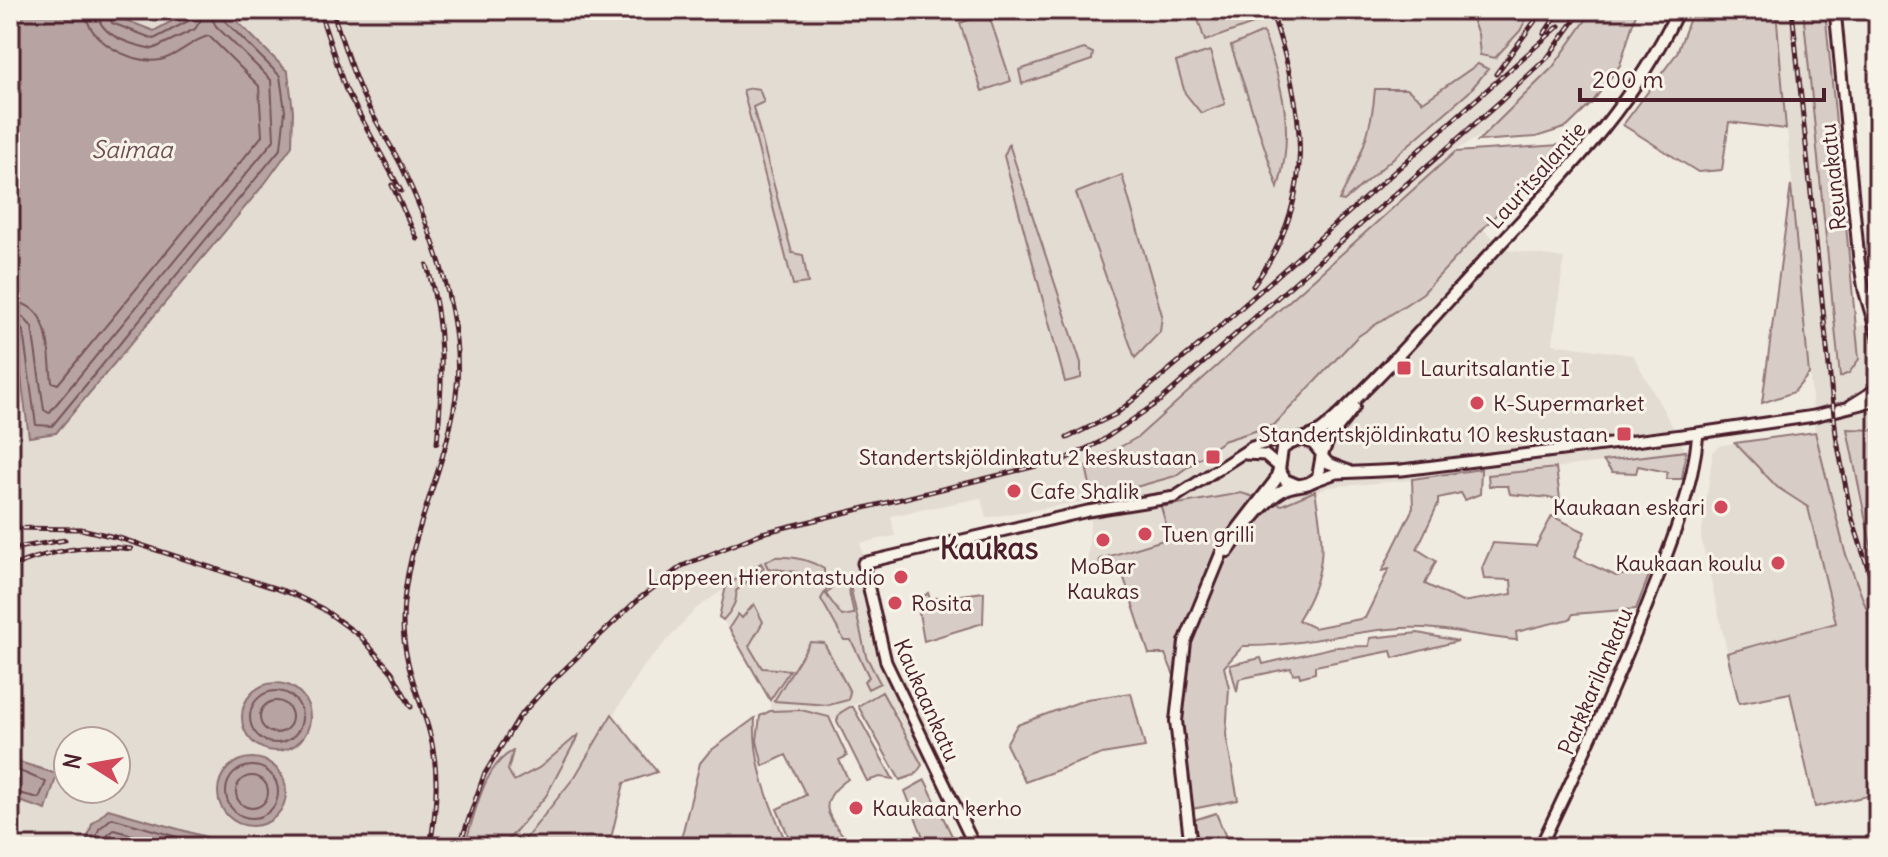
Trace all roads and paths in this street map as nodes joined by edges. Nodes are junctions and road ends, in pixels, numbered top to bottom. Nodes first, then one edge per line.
1 (1678, 10) edge
2 (1835, 10) edge
3 (1878, 338) edge
4 (1402, 351) junction
5 (1878, 388) edge
6 (1878, 400) edge
7 (1846, 408) junction
8 (1698, 433) junction
9 (1299, 439) junction
10 (1322, 456) junction
11 (1238, 457) junction
12 (1278, 468) junction
13 (1352, 472) junction
14 (1314, 481) junction
15 (1297, 485) junction
16 (1211, 575) junction
17 (975, 847) edge
18 (1191, 847) edge
19 (1540, 847) edge

1 - 4 main road, Lauritsalantie
2 - 3 street, Reunakatu
4 - 9 main road, Lauritsalantie
4 - 10 main road, Lauritsalantie
5 - 7 street
6 - 7 street
7 - 8 street
8 - 13 street
8 - 19 street, Parkkarilankatu
9 - 10 main road
9 - 11 street
9 - 12 main road
10 - 13 street
10 - 14 main road
11 - 12 street
11 - 17 street, Kaukaankatu
12 - 15 main road
12 - 16 main road
13 - 14 street
14 - 15 main road
15 - 16 main road
16 - 18 main road

